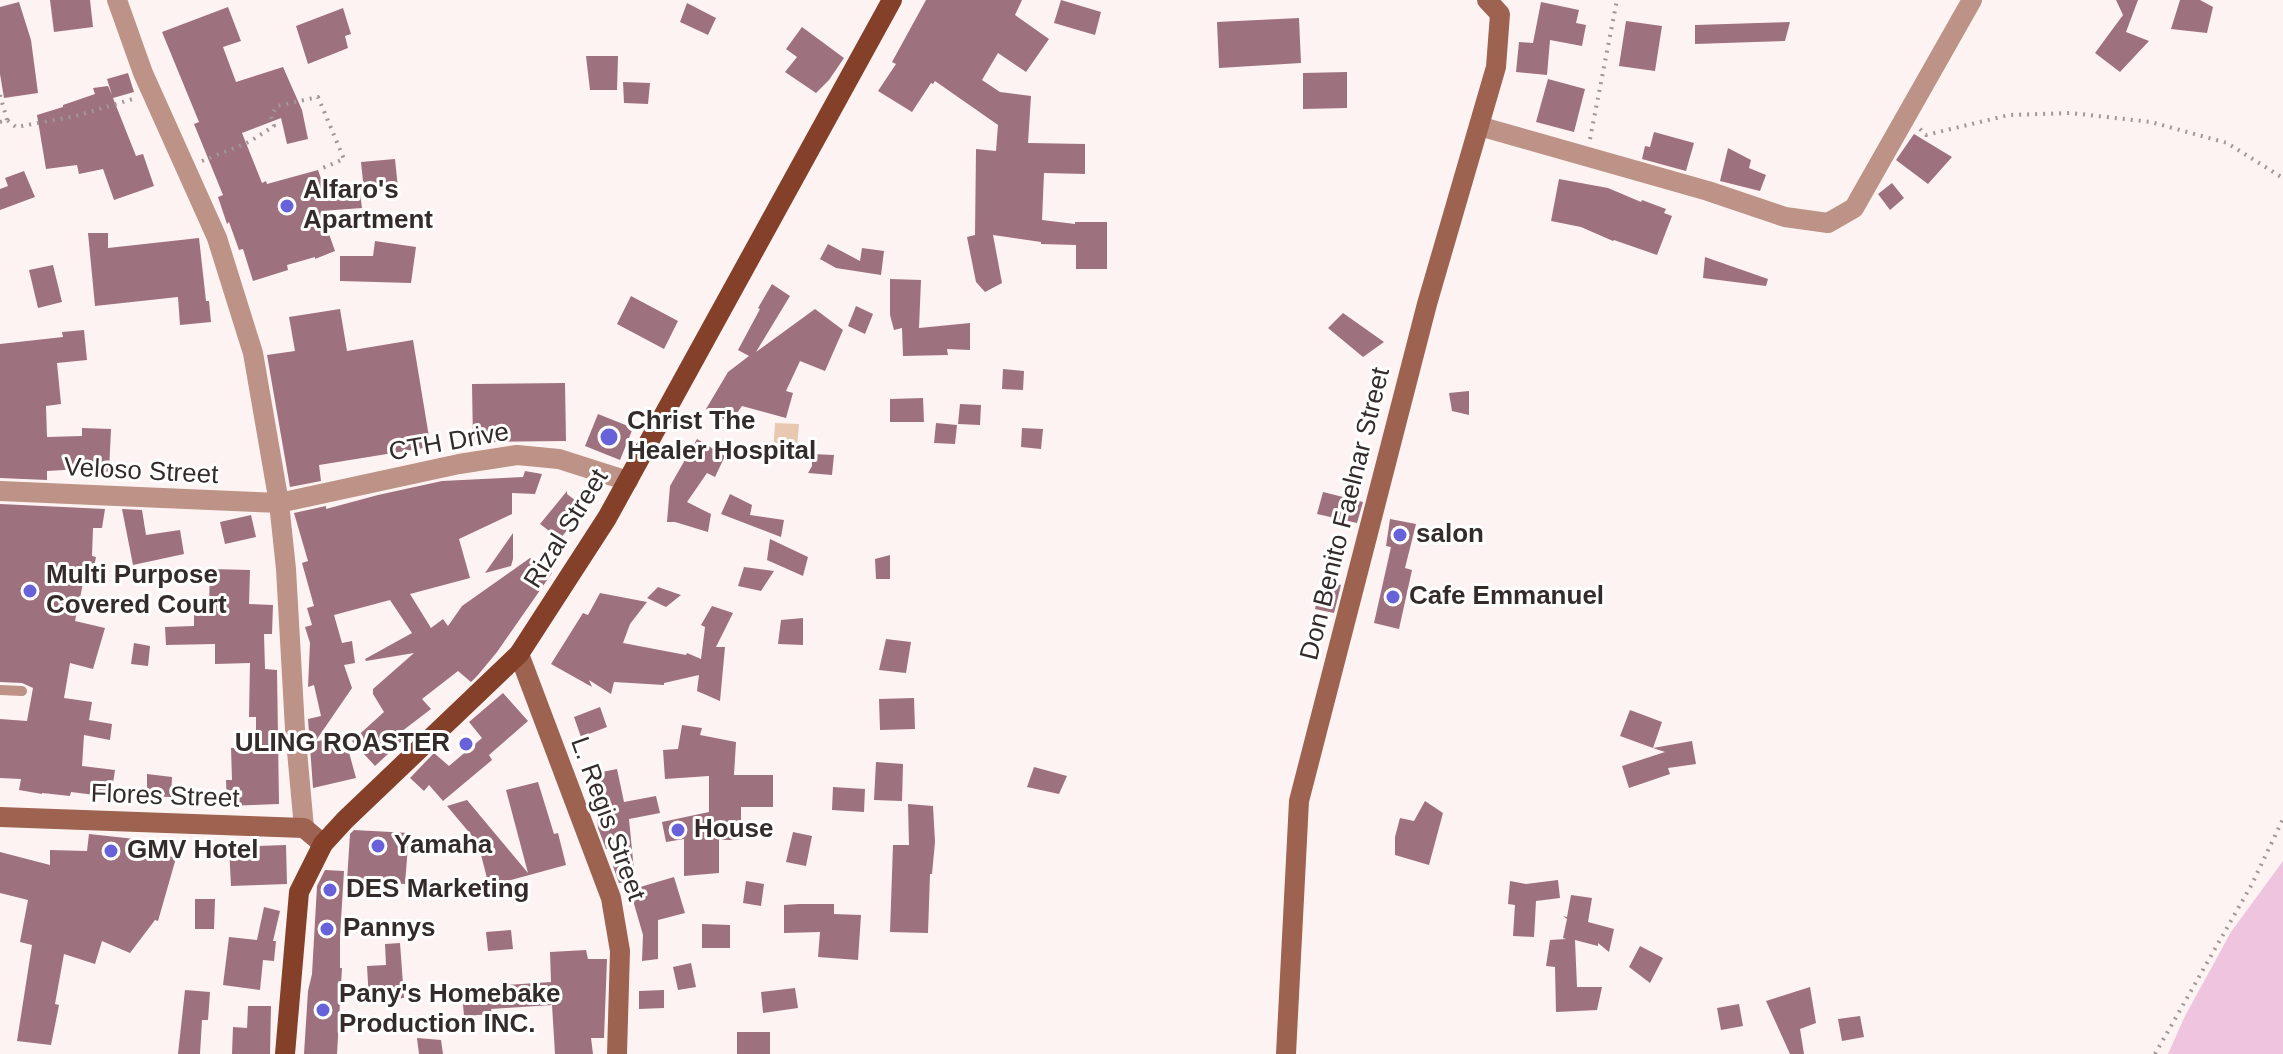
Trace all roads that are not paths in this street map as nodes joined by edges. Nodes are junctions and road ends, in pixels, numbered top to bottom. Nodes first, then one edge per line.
1 (117, 0) edge
2 (892, 0) edge
3 (1487, 0) edge
4 (1972, 0) edge
5 (1479, 126) junction
6 (628, 481) junction
7 (0, 491) edge
8 (279, 503) junction
9 (519, 654) junction
10 (0, 690) edge
11 (22, 691) dead end
12 (0, 817) edge
13 (304, 828) junction
14 (323, 844) junction
15 (285, 1054) edge
16 (617, 1054) edge
17 (1286, 1054) edge

1 - 8 street
2 - 6 main road, Rizal Street
3 - 5 street, Don Benito Faelnar Street
4 - 5 street
5 - 17 street, Don Benito Faelnar Street
6 - 8 street, CTH Drive
6 - 9 main road, Rizal Street
7 - 8 street, Veloso Street
8 - 13 street
9 - 14 main road, Rizal Street
9 - 16 street, L. Regis Street
10 - 11 lane
12 - 13 street, Flores Street
13 - 14 street
14 - 15 main road, Rizal Street

